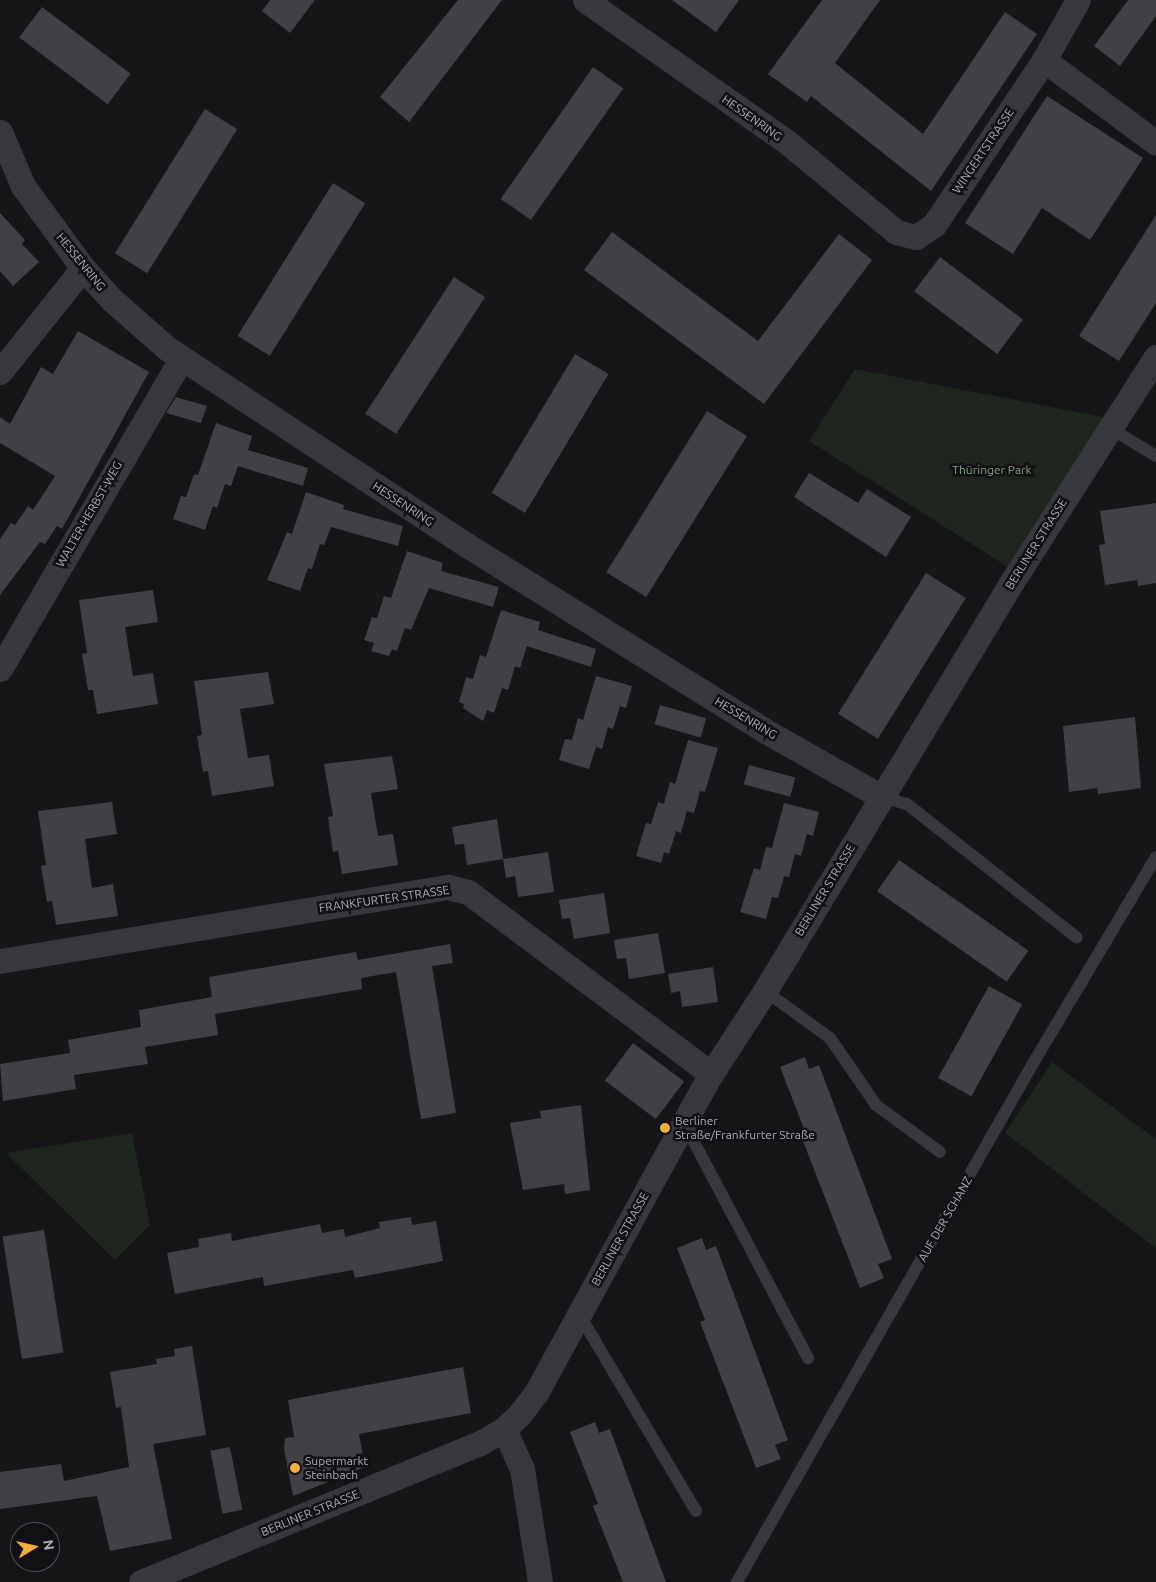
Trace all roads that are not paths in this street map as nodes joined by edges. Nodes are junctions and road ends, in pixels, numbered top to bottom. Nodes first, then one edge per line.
1 (585, 0) edge
2 (1078, 0) edge
3 (1044, 60) junction
4 (0, 132) edge
5 (1156, 143) edge
6 (916, 237) joint
7 (82, 268) junction
8 (1156, 357) edge
9 (181, 359) junction
10 (0, 372) edge
11 (1110, 428) junction
12 (1156, 456) edge
13 (0, 670) edge
14 (880, 796) junction
15 (1156, 857) edge
16 (1077, 938) dead end
17 (0, 961) edge
18 (765, 991) junction
19 (711, 1074) junction
20 (684, 1123) junction
21 (940, 1152) dead end
22 (579, 1314) junction
23 (808, 1358) dead end
24 (504, 1429) junction
25 (696, 1511) dead end
26 (141, 1582) edge
27 (540, 1582) edge
28 (737, 1582) edge

1 - 6 street, HESSENRING
2 - 3 street, WINGERTSTRASSE
3 - 5 street
3 - 6 street, WINGERTSTRASSE
4 - 7 street, HESSENRING
7 - 9 street, HESSENRING
7 - 10 street
8 - 11 street, BERLINER STRASSE
9 - 13 street, WALTER-HERBST-WEG
9 - 14 street, HESSENRING
11 - 12 lane
11 - 14 street, BERLINER STRASSE
14 - 16 lane
14 - 18 street, BERLINER STRASSE
15 - 28 lane, AUF DER SCHANZ
17 - 19 street, FRANKFURTER STRASSE
18 - 19 street, BERLINER STRASSE
18 - 21 lane
19 - 20 street, BERLINER STRASSE
20 - 22 street, BERLINER STRASSE
20 - 23 lane
22 - 24 street, BERLINER STRASSE
22 - 25 lane
24 - 26 street, BERLINER STRASSE
24 - 27 street

